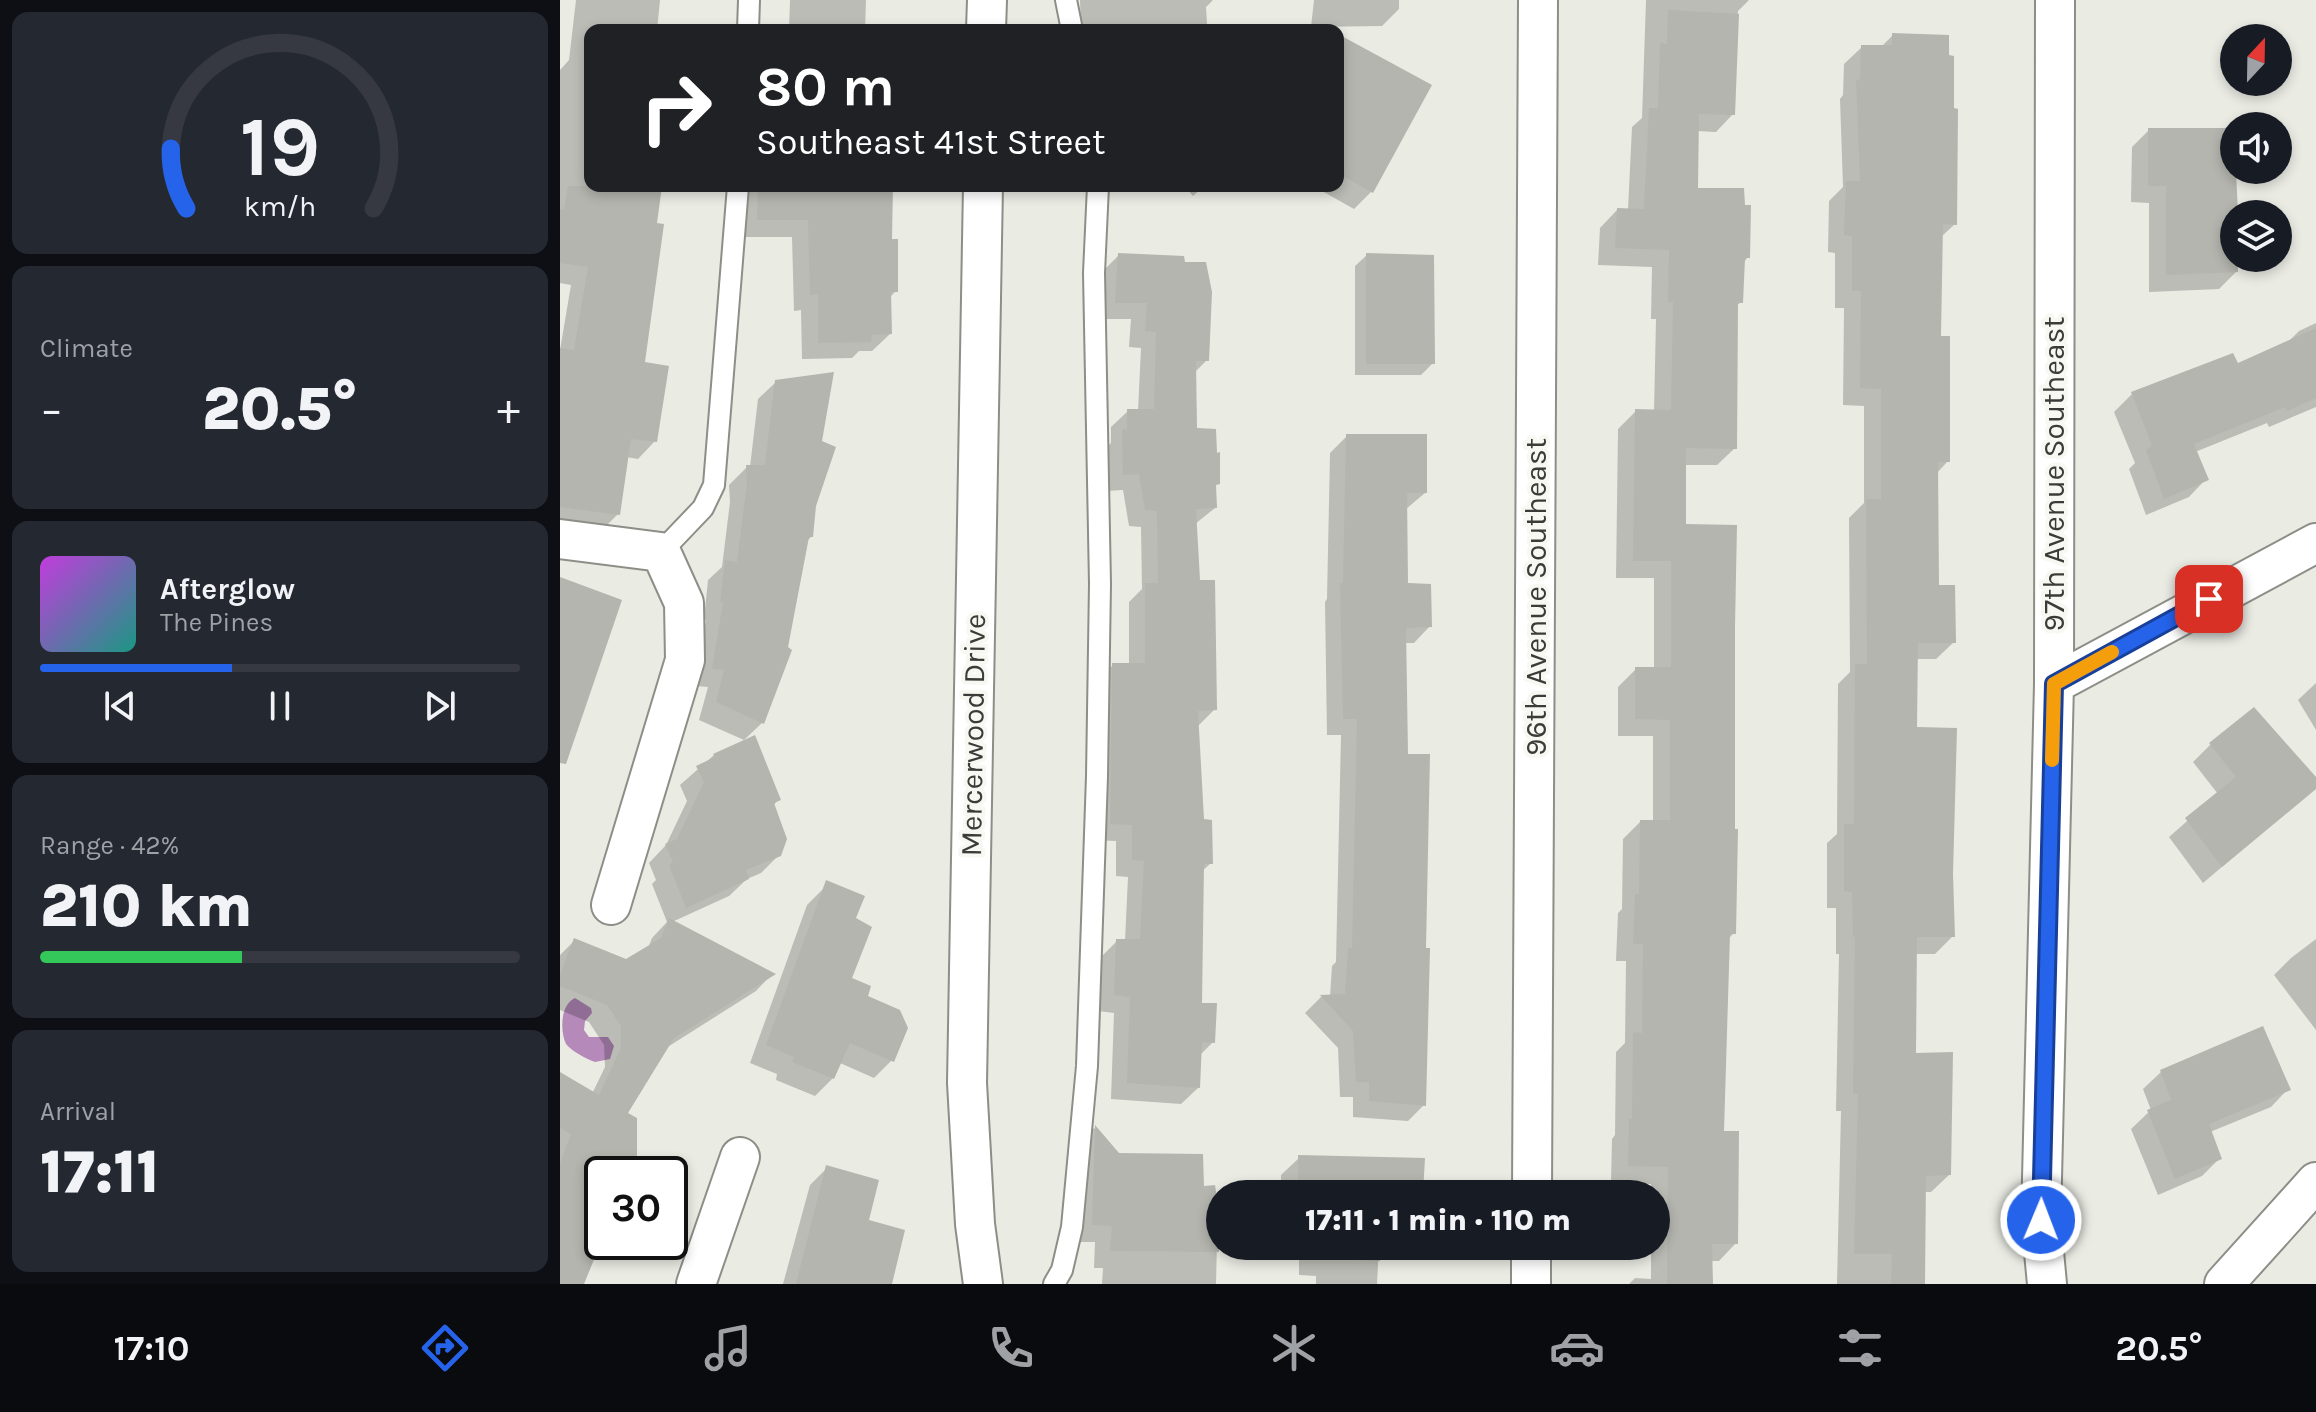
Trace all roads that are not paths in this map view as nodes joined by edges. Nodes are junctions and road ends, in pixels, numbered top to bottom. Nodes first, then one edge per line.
1 (749, 0) edge
2 (987, 0) edge
3 (1066, 0) edge
4 (1538, 0) edge
5 (2055, 0) edge
6 (748, 24) edge
7 (986, 24) edge
8 (1071, 24) edge
9 (738, 192) edge
10 (983, 192) edge
11 (1098, 192) edge
12 (560, 539) edge
13 (2316, 543) edge
14 (661, 552) junction
15 (2054, 684) junction
16 (611, 905) dead end
17 (740, 1157) dead end
18 (1532, 1180) edge
19 (2316, 1182) edge
20 (1531, 1260) edge
21 (696, 1284) edge
22 (983, 1284) edge
23 (1054, 1284) edge
24 (1531, 1284) edge
25 (2047, 1284) edge
26 (2224, 1284) edge

1 - 6 lane
2 - 7 street
3 - 8 lane
4 - 18 street, 96th Avenue Southeast
5 - 15 street, 97th Avenue Southeast
9 - 14 lane
10 - 22 street, Mercerwood Drive
11 - 23 lane
12 - 14 street
13 - 15 street
14 - 16 street
15 - 25 street, 97th Avenue Southeast
17 - 21 street
19 - 26 street
20 - 24 street

